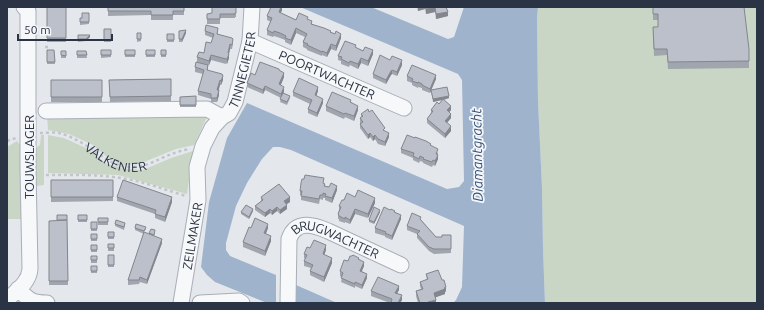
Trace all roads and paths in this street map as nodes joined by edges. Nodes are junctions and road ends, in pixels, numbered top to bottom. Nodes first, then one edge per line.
1 (24, 7) edge
2 (252, 7) edge
3 (250, 41) junction
4 (46, 47) dead end
5 (50, 47) dead end
6 (404, 108) dead end
7 (46, 111) dead end
8 (222, 117) junction
9 (29, 136) junction
10 (202, 146) junction
11 (197, 167) joint
12 (46, 175) dead end
13 (198, 200) junction
14 (401, 265) dead end
15 (18, 289) junction
16 (7, 300) edge
17 (47, 303) edge
18 (181, 303) edge
19 (200, 303) edge
20 (242, 303) edge
21 (288, 303) edge

1 - 9 street, TOUWSLAGER
2 - 3 street, TINNEGIETER
3 - 6 street, POORTWACHTER
3 - 8 street, TINNEGIETER
4 - 5 path
7 - 8 street
8 - 10 street, TINNEGIETER
9 - 10 path, VALKENIER
9 - 15 street, TOUWSLAGER
10 - 11 street, TINNEGIETER
11 - 13 street, ZEILMAKER
12 - 13 path, VALKENIER
13 - 18 street, ZEILMAKER
14 - 21 street, BRUGWACHTER
15 - 16 street, TOUWSLAGER
15 - 17 street
19 - 20 street

